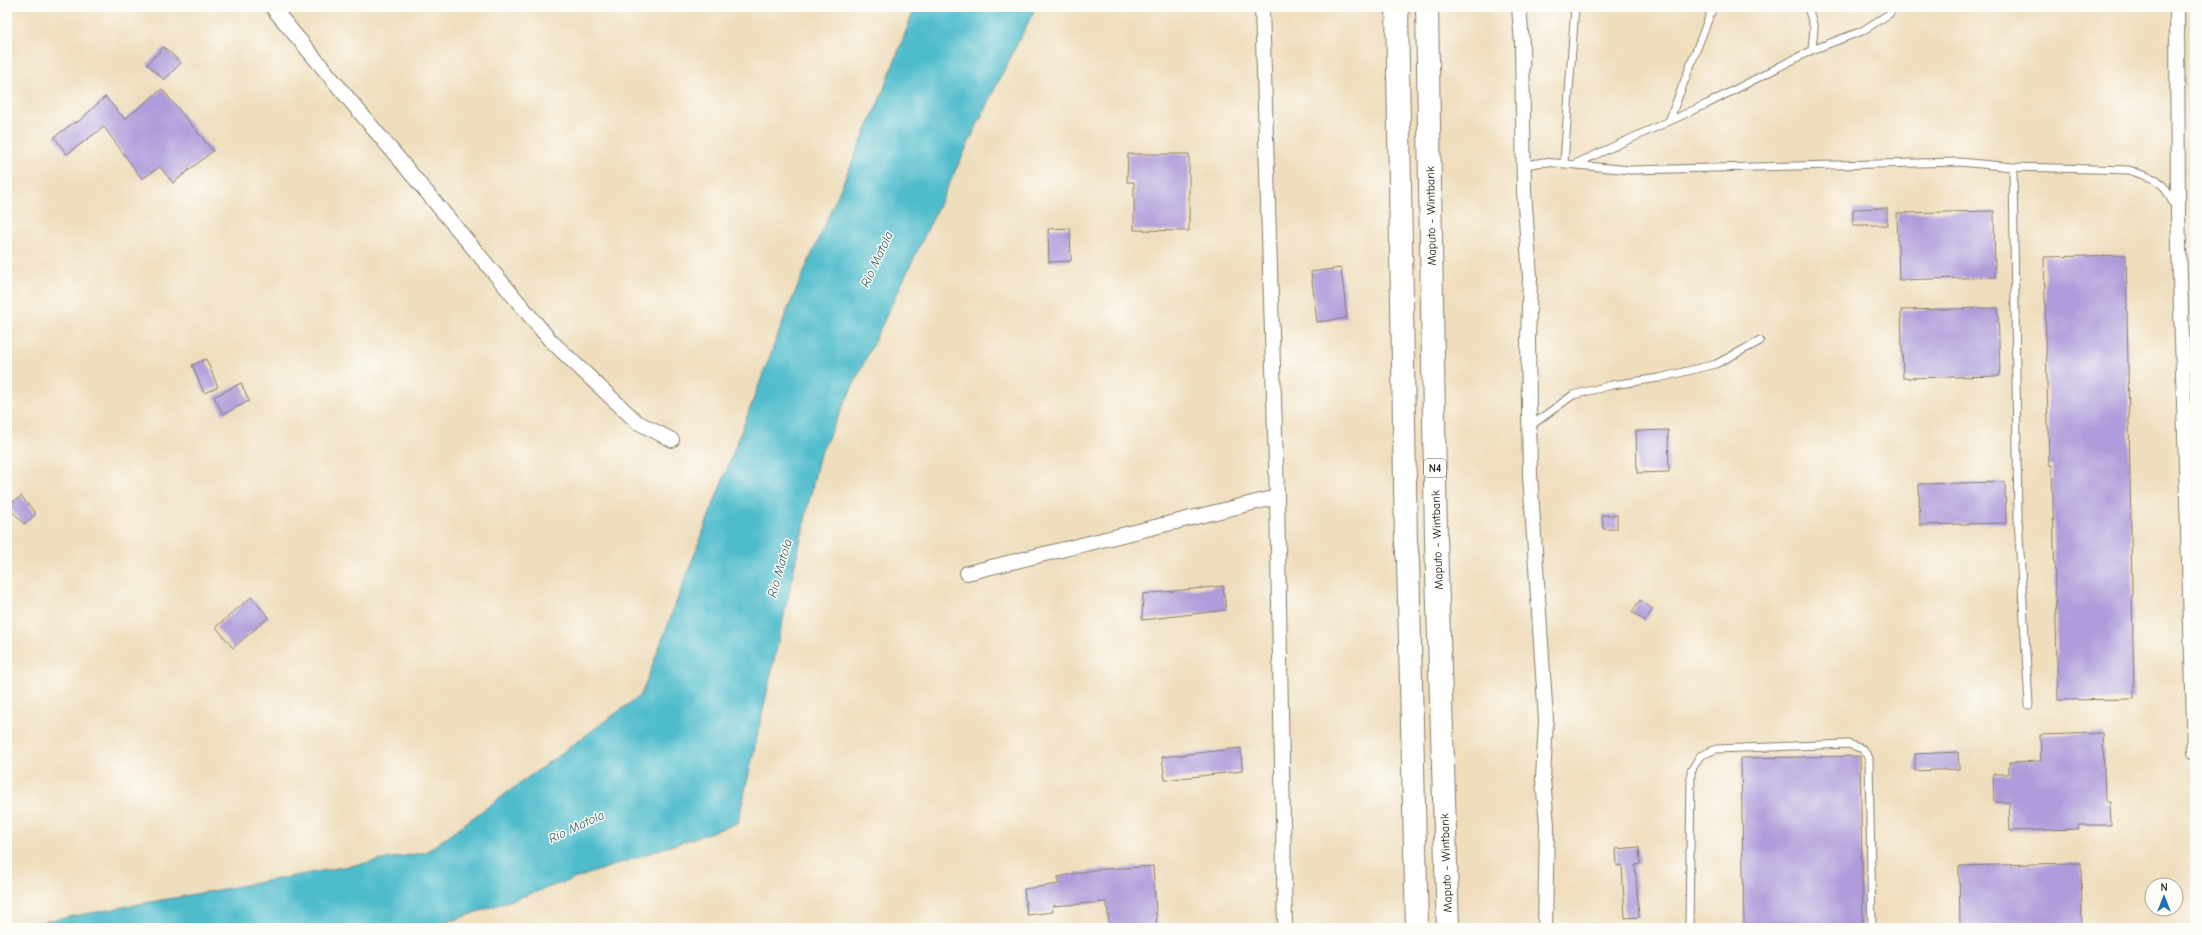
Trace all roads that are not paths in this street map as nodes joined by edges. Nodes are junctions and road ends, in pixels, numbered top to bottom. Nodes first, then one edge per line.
1 (272, 7) edge
2 (1262, 7) edge
3 (1397, 7) edge
4 (1427, 7) edge
5 (1519, 7) edge
6 (1575, 7) edge
7 (1712, 7) edge
8 (1808, 7) edge
9 (1894, 7) edge
10 (2177, 7) edge
11 (1812, 50) junction
12 (1668, 121) junction
13 (1564, 163) junction
14 (1575, 164) junction
15 (1524, 165) junction
16 (2013, 167) junction
17 (2178, 214) junction
18 (1760, 341) dead end
19 (1529, 427) junction
20 (672, 440) dead end
21 (1276, 498) junction
22 (2191, 519) edge
23 (967, 573) dead end
24 (2029, 705) dead end
25 (2194, 718) edge
26 (2195, 752) edge
27 (1285, 928) edge
28 (1416, 928) edge
29 (1448, 928) edge
30 (1545, 928) edge
31 (1689, 928) edge
32 (1872, 928) edge

1 - 20 street
2 - 21 street
3 - 28 highway
4 - 29 highway, Maputo - Wintbank / N4
5 - 15 street
6 - 13 lane
7 - 12 lane
8 - 11 lane
9 - 11 lane
10 - 17 street
11 - 12 lane
12 - 14 lane
13 - 14 lane
13 - 15 lane
14 - 16 lane
15 - 19 street
16 - 17 lane
16 - 24 lane
17 - 22 street
18 - 19 lane
19 - 30 street
21 - 23 street
21 - 27 street
22 - 25 street
25 - 26 street
31 - 32 lane

